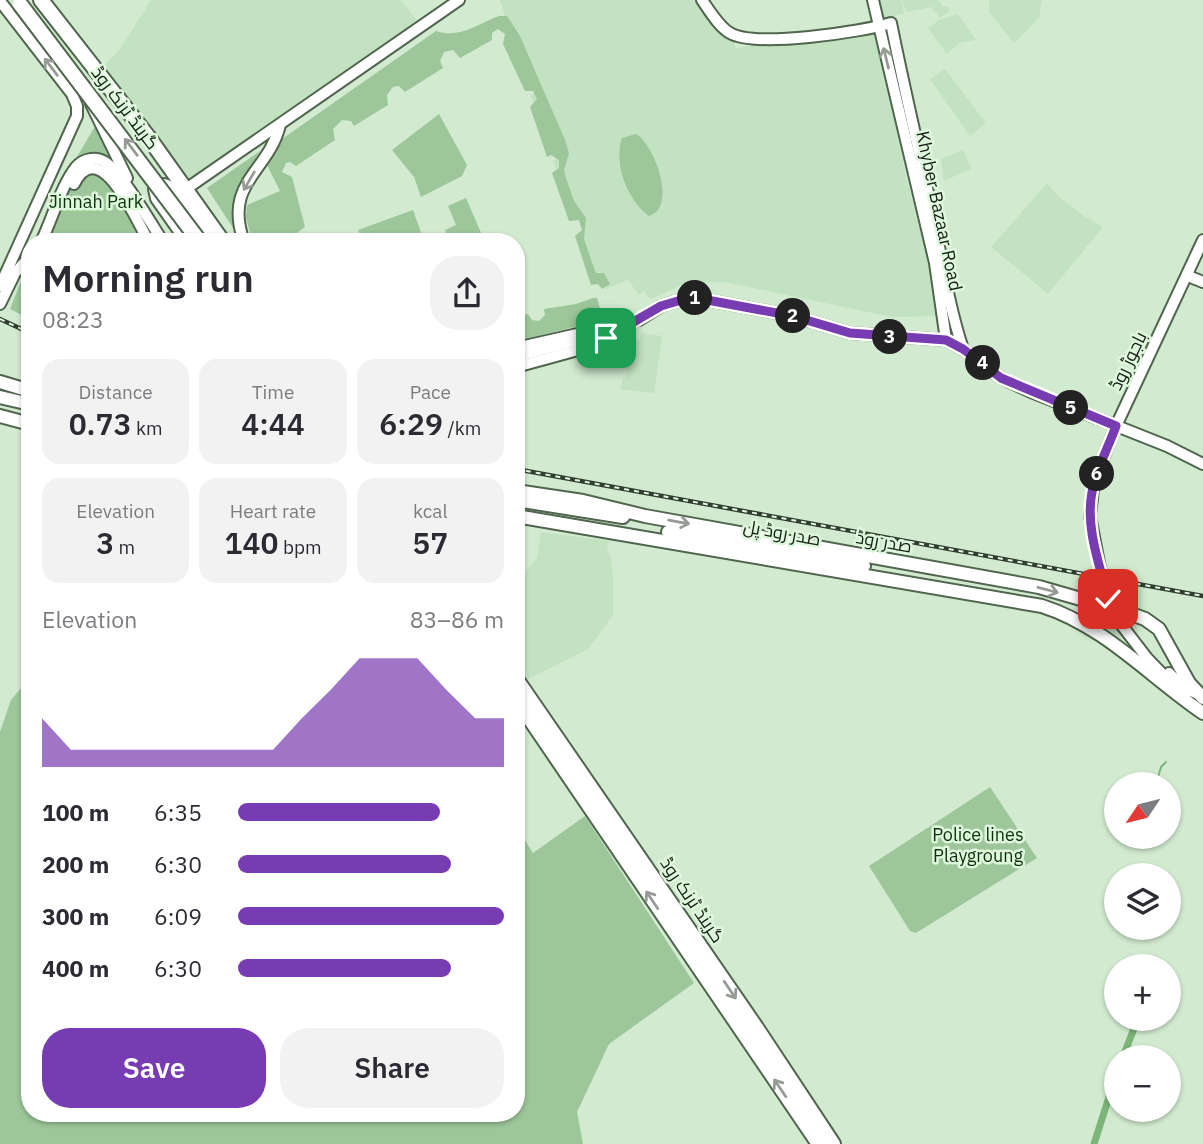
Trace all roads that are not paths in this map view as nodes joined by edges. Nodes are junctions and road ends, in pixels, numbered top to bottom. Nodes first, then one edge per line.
1 (17, 0) edge
2 (459, 0) edge
3 (702, 0) edge
4 (873, 0) edge
5 (0, 1) edge
6 (49, 3) edge
7 (878, 27) junction
8 (83, 85) junction
9 (280, 125) junction
10 (920, 180) junction
11 (186, 189) junction
12 (24, 233) edge
13 (48, 233) edge
14 (49, 233) edge
15 (144, 233) edge
16 (157, 233) edge
17 (163, 233) edge
18 (183, 233) edge
19 (193, 233) edge
20 (204, 233) edge
21 (217, 233) edge
22 (242, 233) edge
23 (21, 240) edge
24 (1203, 240) edge
25 (21, 266) edge
26 (1188, 276) junction
27 (1203, 282) edge
28 (0, 286) edge
29 (0, 304) edge
30 (639, 320) junction
31 (946, 340) junction
32 (525, 346) edge
33 (963, 349) junction
34 (525, 354) edge
35 (525, 365) edge
36 (0, 382) edge
37 (21, 388) edge
38 (0, 397) edge
39 (21, 402) edge
40 (0, 408) edge
41 (21, 413) edge
42 (0, 416) edge
43 (21, 422) edge
44 (1116, 426) junction
45 (1203, 464) edge
46 (525, 492) edge
47 (525, 501) edge
48 (525, 511) edge
49 (645, 516) junction
50 (525, 518) edge
51 (1038, 605) junction
52 (525, 695) edge
53 (1200, 703) edge
54 (525, 709) edge
55 (556, 747) junction
56 (819, 1144) edge
57 (833, 1144) edge

1 - 8 highway, گرینڈ ٹرنک روڈ, bridge
2 - 9 street
3 - 7 street
4 - 7 street, Khyber Bazaar Road
12 -> 5 street
6 - 11 highway, گرینڈ ٹرنک روڈ
10 -> 7 street, Khyber Bazaar Road
7 - 10 street
8 - 17 street, bridge
19 -> 8 highway, گرینڈ ٹرنک روڈ, bridge
9 - 11 street
9 -> 22 street
10 - 31 street, Khyber Bazaar Road
10 - 33 street
11 - 21 highway, گرینڈ ٹرنک روڈ
13 - 16 street
14 - 15 street
18 - 20 highway
28 -> 23 street
24 - 26 street, باجوڑ روڈ
25 - 29 street
26 - 27 street
26 - 44 street, باجوڑ روڈ
30 - 31 street
30 - 32 street
30 - 34 street
30 - 35 street
31 - 33 street
33 - 44 street
36 - 37 main road
38 - 39 main road
40 - 41 main road
42 - 43 main road
44 - 45 street
44 - 53 street, باجوڑ روڈ, bridge
46 - 49 main road, صدر روڈ
47 - 49 main road
48 - 51 main road, صدر روڈ پل
49 -> 53 main road, صدر روڈ
50 - 51 main road, صدر روڈ
51 - 53 main road, صدر روڈ
52 - 55 highway, گرینڈ ٹرنک روڈ
54 - 55 highway, گرینڈ ٹرنک روڈ
56 -> 55 highway, گرینڈ ٹرنک روڈ
55 -> 57 highway, گرینڈ ٹرنک روڈ

